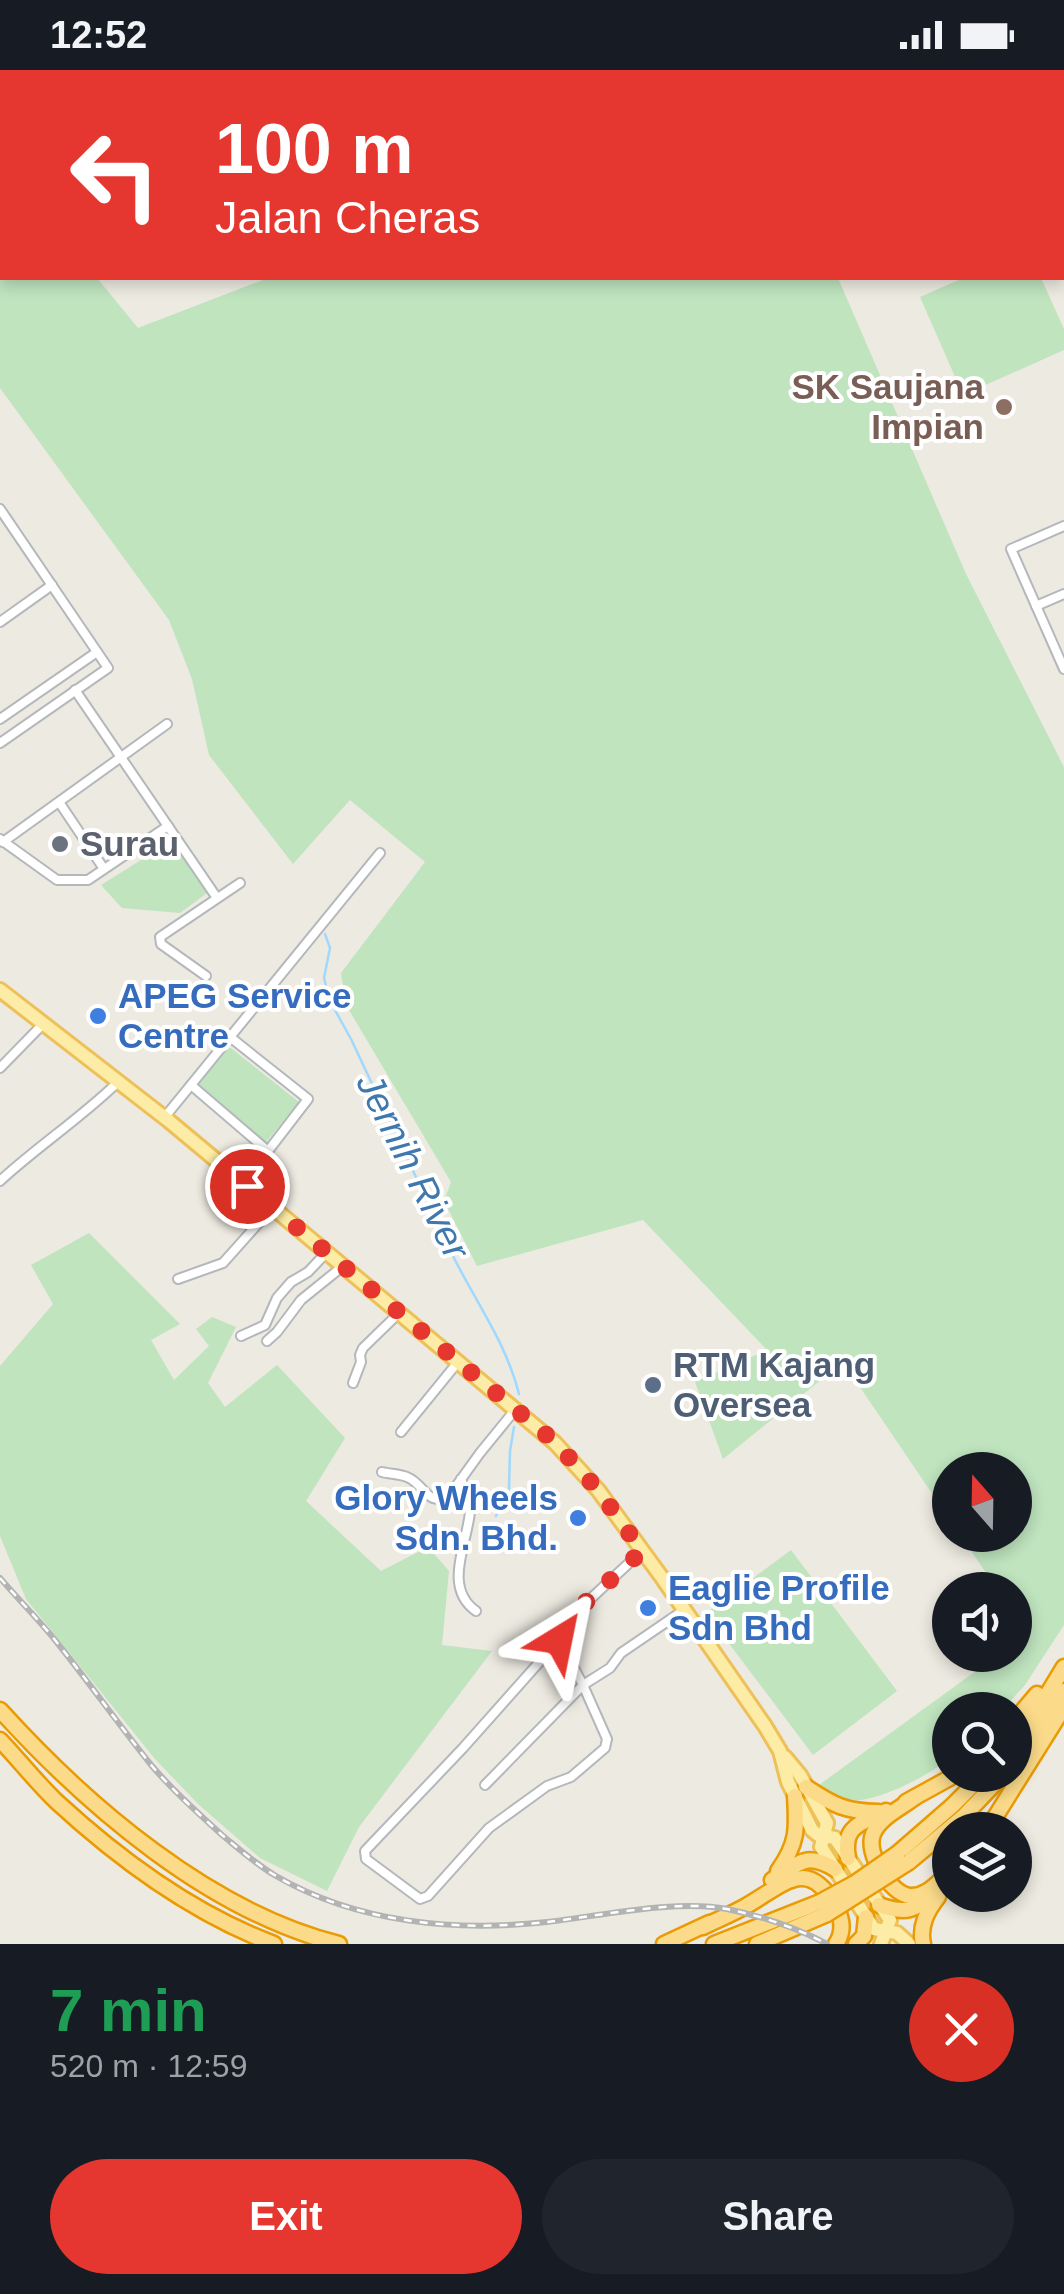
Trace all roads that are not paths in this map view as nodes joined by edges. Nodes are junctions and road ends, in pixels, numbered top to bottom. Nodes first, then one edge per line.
1 (0, 509) edge
2 (4, 524) edge
3 (1064, 526) edge
4 (52, 585) junction
5 (1064, 594) edge
6 (1036, 606) junction
7 (0, 622) edge
8 (97, 652) junction
9 (1063, 665) edge
10 (75, 690) junction
11 (0, 719) edge
12 (167, 724) dead end
13 (0, 742) edge
14 (121, 757) junction
15 (58, 802) junction
16 (168, 826) junction
17 (1, 841) edge
18 (380, 853) dead end
19 (104, 868) junction
20 (240, 882) dead end
21 (217, 898) junction
22 (206, 976) dead end
23 (0, 990) edge
24 (44, 1024) junction
25 (230, 1037) junction
26 (0, 1068) edge
27 (118, 1082) junction
28 (190, 1085) junction
29 (164, 1118) junction
30 (0, 1182) edge
31 (273, 1208) junction
32 (327, 1252) junction
33 (344, 1266) junction
34 (178, 1279) dead end
35 (400, 1312) junction
36 (242, 1336) dead end
37 (267, 1342) dead end
38 (458, 1361) junction
39 (353, 1382) dead end
40 (516, 1409) junction
41 (401, 1432) dead end
42 (382, 1472) dead end
43 (461, 1479) junction
44 (642, 1551) junction
45 (684, 1610) junction
46 (476, 1611) dead end
47 (559, 1640) junction
48 (1064, 1664) edge
49 (583, 1686) junction
50 (1064, 1691) edge
51 (1032, 1701) edge
52 (1064, 1707) edge
53 (0, 1710) edge
54 (1032, 1715) edge
55 (1032, 1737) edge
56 (0, 1740) edge
57 (485, 1785) dead end
58 (932, 1788) edge
59 (801, 1791) junction
60 (966, 1792) edge
61 (986, 1792) edge
62 (914, 1798) junction
63 (884, 1812) junction
64 (998, 1812) edge
65 (824, 1836) junction
66 (848, 1858) junction
67 (903, 1858) junction
68 (835, 1869) junction
69 (772, 1880) junction
70 (932, 1889) edge
71 (932, 1895) edge
72 (879, 1905) junction
73 (932, 1905) edge
74 (824, 1908) junction
75 (866, 1917) junction
76 (702, 1926) junction
77 (884, 1938) edge
78 (274, 1944) edge
79 (339, 1944) edge
80 (664, 1944) edge
81 (714, 1944) edge
82 (757, 1944) edge
83 (836, 1944) edge
84 (856, 1944) edge
85 (908, 1944) edge
86 (923, 1944) edge

1 - 2 street
2 - 4 street
3 - 6 street
4 - 7 street
4 - 8 street
5 - 6 street
6 - 9 street
8 - 10 street
8 - 11 street
10 - 13 street
10 - 14 street
12 - 14 street
14 - 15 street
14 - 16 street
15 - 17 street
15 - 19 street
16 - 19 street
16 - 21 street
17 - 19 street
18 - 25 street
20 - 21 street
21 - 22 street
23 - 24 main road
24 - 26 street
24 - 27 main road
25 - 28 street
25 - 28 street
27 - 29 main road
27 - 30 street
28 - 29 street
29 - 31 main road
31 - 32 main road
31 - 34 street
32 - 33 main road
32 - 36 street
33 - 35 main road
33 - 37 street
35 - 38 main road
35 - 39 street
38 - 40 main road
38 - 41 street
40 - 43 street
40 - 44 main road
42 - 43 street
43 - 46 street
44 - 45 main road
44 - 47 street
45 - 49 street
45 - 59 main road
47 - 49 street
47 - 49 street
48 - 51 highway
48 - 54 highway
49 - 57 street
50 - 55 highway
52 - 64 highway
53 - 79 highway
56 - 78 highway
58 - 62 highway
59 - 63 highway
59 - 65 main road
59 - 69 highway
60 - 67 highway
61 - 67 highway
62 - 63 highway
62 - 70 highway
63 - 66 highway
65 - 66 main road
65 - 68 main road
66 - 72 main road
67 - 74 highway, bridge
68 - 69 highway
68 - 75 main road
69 - 76 highway
71 - 72 highway
72 - 77 main road
73 - 86 highway
74 - 81 highway
74 - 82 highway
75 - 77 main road
75 - 84 highway
76 - 80 highway
76 - 83 highway
77 - 85 main road

